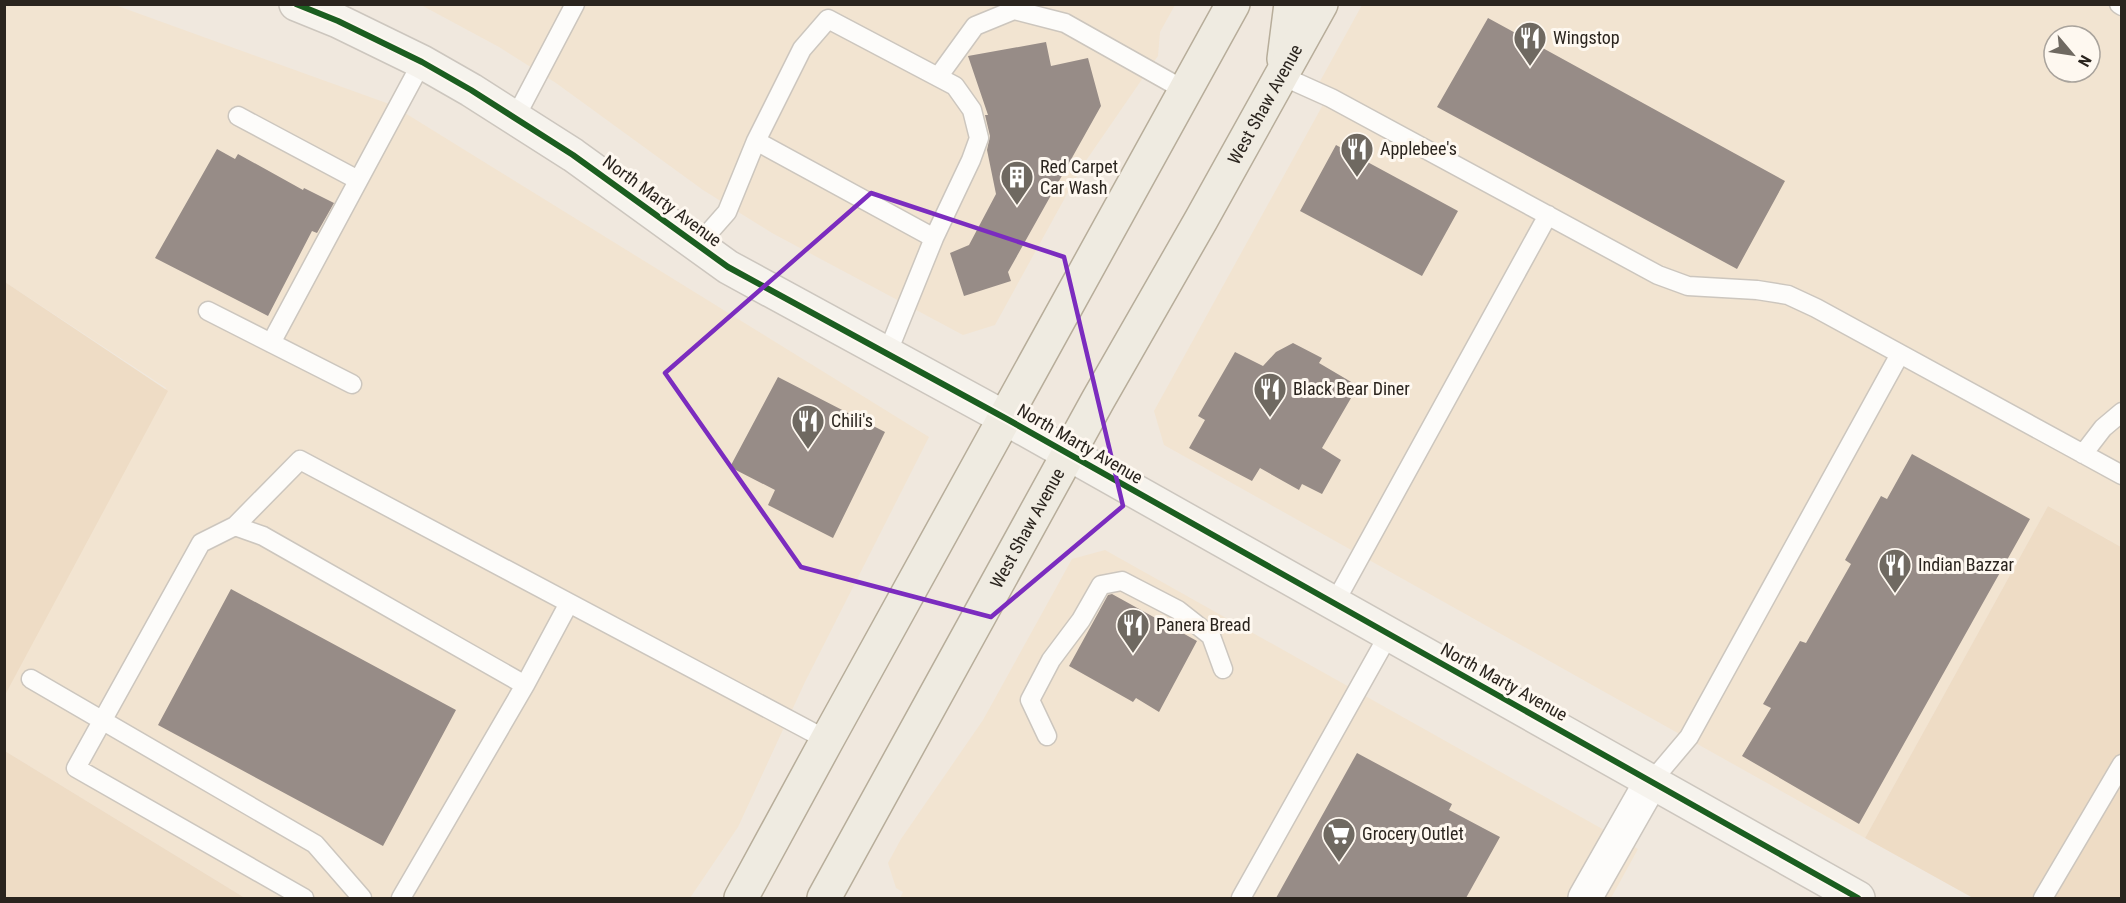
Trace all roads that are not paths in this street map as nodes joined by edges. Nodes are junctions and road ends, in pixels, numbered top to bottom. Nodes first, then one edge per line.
1 (296, 4) edge
2 (575, 4) edge
3 (1233, 4) edge
4 (1291, 4) edge
5 (1321, 4) edge
6 (422, 62) junction
7 (1282, 76) junction
8 (938, 77) junction
9 (1186, 91) junction
10 (238, 116) dead end
11 (515, 118) junction
12 (756, 141) junction
13 (358, 180) junction
14 (1548, 215) junction
15 (934, 238) junction
16 (697, 246) junction
17 (208, 311) dead end
18 (271, 343) junction
19 (887, 354) junction
20 (1900, 354) junction
21 (352, 384) dead end
22 (2121, 412) edge
23 (1005, 418) junction
24 (2083, 454) junction
25 (1068, 455) junction
26 (2121, 475) edge
27 (236, 526) junction
28 (569, 603) junction
29 (1334, 604) junction
30 (1389, 634) junction
31 (1223, 669) dead end
32 (31, 679) dead end
33 (525, 685) junction
34 (101, 720) junction
35 (1047, 736) dead end
36 (827, 740) junction
37 (2121, 764) edge
38 (1651, 782) junction
39 (830, 896) edge
40 (304, 898) edge
41 (362, 898) edge
42 (401, 898) edge
43 (741, 898) edge
44 (1241, 898) edge
45 (1585, 898) edge
46 (1858, 898) edge
47 (2043, 898) edge

1 - 6 street, North Marty Avenue
2 - 11 lane
3 - 9 main road
4 - 7 main road
5 - 7 main road, West Shaw Avenue
6 - 11 street, North Marty Avenue
6 - 13 lane
7 - 14 lane
7 - 25 main road, West Shaw Avenue
8 - 9 lane
8 - 12 lane
8 - 15 lane
9 - 23 main road
10 - 13 lane
11 - 16 street, North Marty Avenue
12 - 15 lane
12 - 16 lane
13 - 18 lane
14 - 20 lane
14 - 29 lane
15 - 19 lane
16 - 19 street, North Marty Avenue
17 - 18 lane
18 - 21 lane
19 - 23 street, North Marty Avenue
20 - 24 lane
20 - 38 lane
22 - 24 lane
23 - 25 street, North Marty Avenue
23 - 36 main road
24 - 26 lane
25 - 29 street, North Marty Avenue
25 - 39 main road, West Shaw Avenue
27 - 28 lane
27 - 33 lane
27 - 34 lane
28 - 33 lane
28 - 36 lane
29 - 30 street, North Marty Avenue
30 - 38 street, North Marty Avenue
30 - 44 lane
31 - 35 lane
32 - 34 lane
33 - 42 lane
34 - 40 lane
34 - 41 lane
36 - 43 main road
37 - 47 lane
38 - 45 street
38 - 46 street, North Marty Avenue

